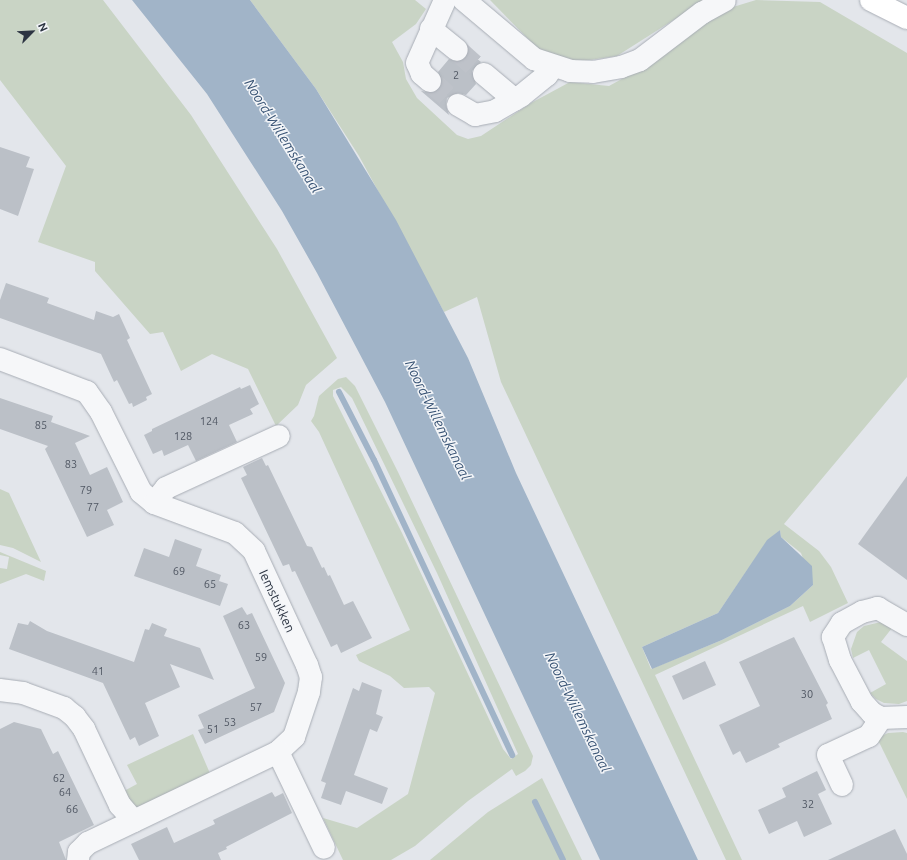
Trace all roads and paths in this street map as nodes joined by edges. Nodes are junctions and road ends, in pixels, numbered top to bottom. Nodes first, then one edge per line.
1 (445, 0) edge
2 (464, 0) edge
3 (725, 0) edge
4 (871, 0) edge
5 (907, 18) edge
6 (431, 29) junction
7 (457, 50) tunnel mouth
8 (553, 67) junction
9 (484, 74) tunnel mouth
10 (430, 81) tunnel mouth
11 (514, 100) junction
12 (458, 105) tunnel mouth
13 (0, 359) edge
14 (279, 436) dead end
15 (154, 503) junction
16 (907, 625) edge
17 (0, 690) edge
18 (907, 717) edge
19 (881, 718) junction
20 (278, 752) junction
21 (842, 785) dead end
22 (134, 821) junction
23 (324, 848) dead end
24 (78, 860) edge

1 - 6 street
2 - 8 street
3 - 8 street
4 - 5 highway
6 - 7 street
6 - 10 street
8 - 11 street
9 - 11 street
11 - 12 street
13 - 15 street, Iemstukken
14 - 15 street
15 - 20 street, Iemstukken
16 - 19 street
17 - 22 street
18 - 19 street
19 - 21 street
20 - 22 street, Iemstukken
20 - 23 street
22 - 24 street, Iemstukken

